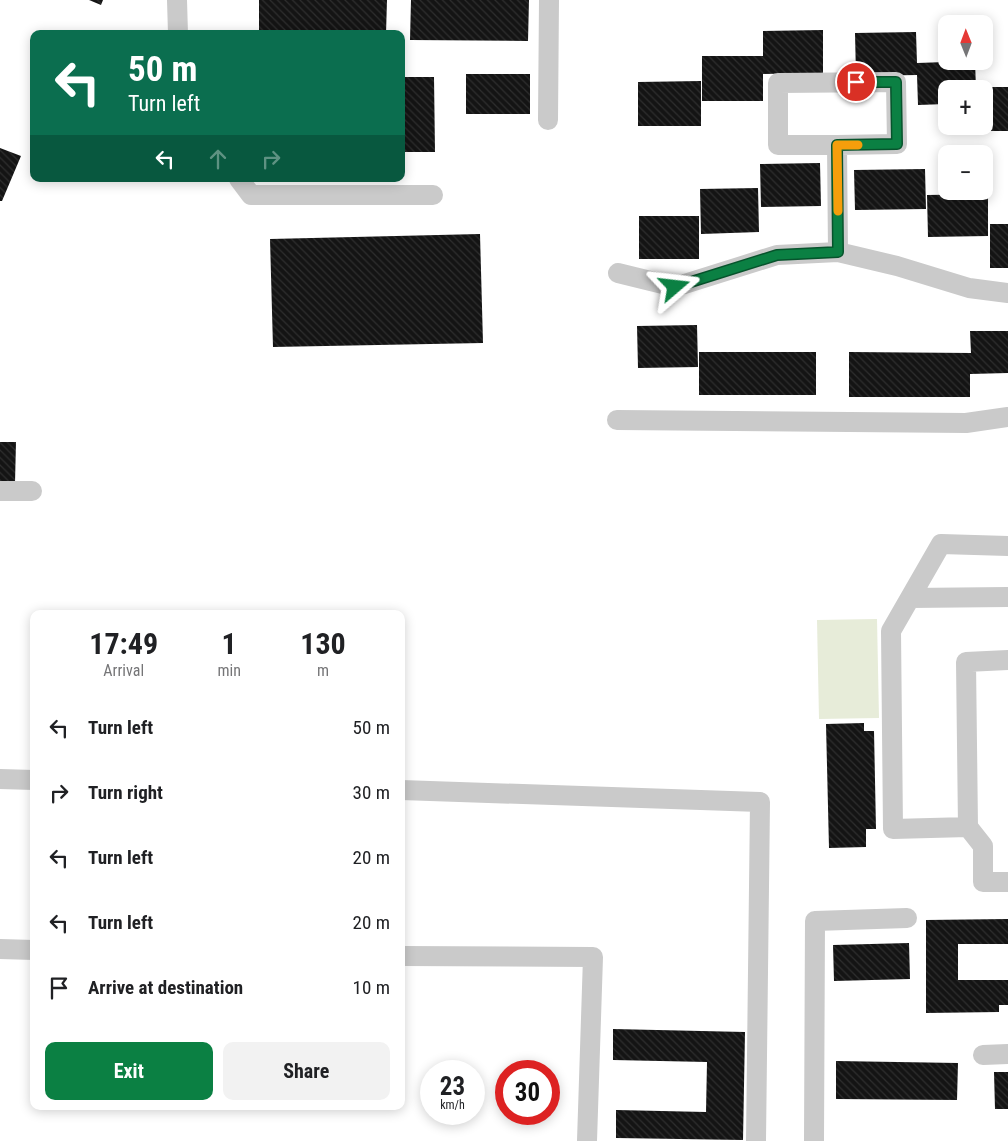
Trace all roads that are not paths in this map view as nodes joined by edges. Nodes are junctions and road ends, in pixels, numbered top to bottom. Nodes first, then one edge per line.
1 (177, 0) edge
2 (549, 0) edge
3 (178, 30) edge
4 (548, 120) dead end
5 (837, 145) junction
6 (241, 182) edge
7 (433, 195) dead end
8 (838, 252) junction
9 (618, 273) dead end
10 (1008, 293) edge
11 (1008, 417) edge
12 (618, 420) dead end
13 (0, 491) edge
14 (32, 491) dead end
15 (1008, 546) edge
16 (910, 598) junction
17 (1008, 598) edge
18 (1008, 660) edge
19 (0, 779) edge
20 (30, 780) edge
21 (405, 790) edge
22 (968, 827) junction
23 (1008, 882) edge
24 (907, 918) dead end
25 (0, 949) edge
26 (30, 950) edge
27 (405, 956) edge
28 (1008, 1054) edge
29 (983, 1055) dead end
30 (587, 1141) edge
31 (756, 1141) edge
32 (814, 1141) edge

1 - 3 street
2 - 4 street
5 - 5 street
5 - 8 street
6 - 7 street
8 - 9 street
8 - 10 street
11 - 12 street
13 - 14 street
15 - 16 street
16 - 17 street
16 - 22 street
18 - 22 street
19 - 20 street
21 - 31 street
22 - 23 street
24 - 32 street
25 - 26 street
27 - 30 street
28 - 29 street

